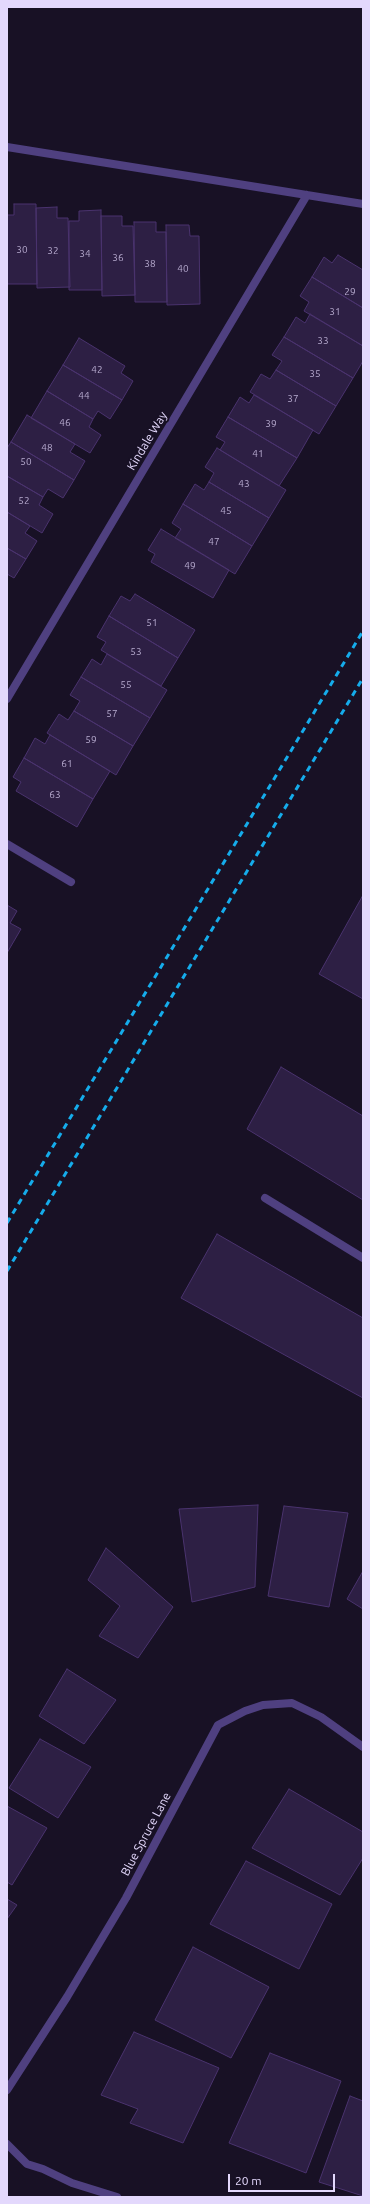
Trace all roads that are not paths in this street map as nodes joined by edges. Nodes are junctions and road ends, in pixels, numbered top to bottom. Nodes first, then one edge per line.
1 (7, 147) edge
2 (307, 195) junction
3 (363, 204) edge
4 (7, 699) edge
5 (7, 844) edge
6 (71, 882) dead end
7 (265, 1198) dead end
8 (363, 1258) edge
9 (363, 1747) edge
10 (7, 2090) edge
11 (7, 2144) edge
12 (117, 2197) edge

1 - 2 street
2 - 3 street
2 - 4 street, Kindale Way
5 - 6 street
7 - 8 street
9 - 10 street, Blue Spruce Lane
11 - 12 street

